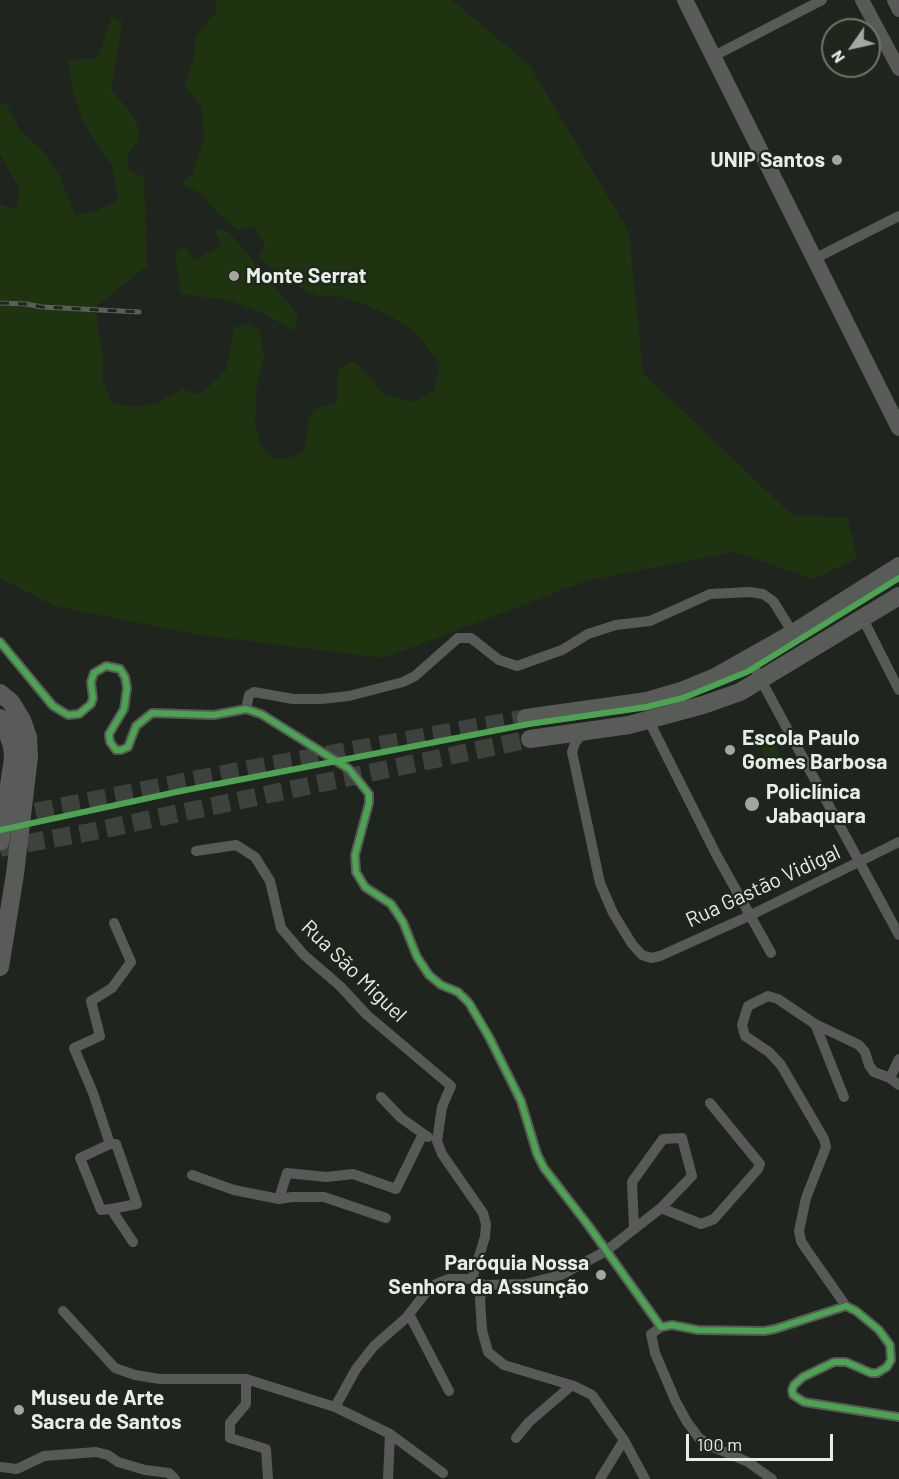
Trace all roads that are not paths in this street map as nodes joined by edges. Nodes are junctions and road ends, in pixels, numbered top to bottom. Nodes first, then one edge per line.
1 (685, 0) edge
2 (822, 0) edge
3 (862, 0) edge
4 (894, 0) edge
5 (899, 10) edge
6 (714, 56) junction
7 (899, 69) edge
8 (899, 216) edge
9 (814, 259) junction
10 (899, 428) edge
11 (899, 566) edge
12 (899, 596) edge
13 (863, 619) junction
14 (793, 633) junction
15 (0, 642) edge
16 (749, 658) junction
17 (762, 680) junction
18 (899, 690) edge
19 (0, 693) edge
20 (246, 710) junction
21 (0, 718) edge
22 (526, 718) tunnel mouth
23 (648, 721) junction
24 (584, 733) junction
25 (530, 739) tunnel mouth
26 (14, 813) junction
27 (0, 842) edge
28 (899, 842) edge
29 (196, 851) dead end
30 (859, 862) junction
31 (749, 916) junction
32 (114, 923) dead end
33 (899, 935) edge
34 (771, 953) dead end
35 (0, 967) edge
36 (815, 1023) junction
37 (899, 1059) edge
38 (890, 1078) junction
39 (899, 1085) edge
40 (381, 1097) dead end
41 (844, 1097) dead end
42 (710, 1103) dead end
43 (423, 1134) junction
44 (437, 1141) junction
45 (110, 1144) junction
46 (192, 1175) dead end
47 (279, 1200) junction
48 (661, 1208) junction
49 (111, 1209) junction
50 (386, 1218) dead end
51 (634, 1228) junction
52 (133, 1242) dead end
53 (606, 1251) junction
54 (472, 1279) junction
55 (484, 1285) junction
56 (846, 1306) junction
57 (63, 1311) dead end
58 (409, 1314) junction
59 (661, 1327) junction
60 (246, 1379) junction
61 (571, 1386) junction
62 (449, 1391) dead end
63 (335, 1407) junction
64 (899, 1418) edge
65 (390, 1434) junction
66 (516, 1438) dead end
67 (624, 1440) junction
68 (0, 1467) edge
69 (443, 1473) dead end
70 (175, 1479) edge
71 (268, 1479) edge
72 (388, 1479) edge
73 (600, 1479) edge
74 (645, 1479) edge
75 (772, 1479) edge

1 - 6 main road
2 - 6 street
3 - 7 street
4 - 5 street
6 - 9 main road
8 - 9 street
9 - 10 main road
11 - 14 main road
12 - 13 main road
13 - 17 main road
13 - 18 street
14 - 16 main road
14 - 20 street
15 - 20 street
16 - 17 street
16 - 22 main road
17 - 23 main road
17 - 30 street
19 - 26 main road
20 - 53 street
21 - 26 main road
23 - 24 main road
23 - 31 street
24 - 25 main road
24 - 31 street, Rua Gastão Vidigal
26 - 27 main road, bridge
26 - 35 main road
28 - 30 street, Rua Gastão Vidigal
29 - 44 street, Rua São Miguel
30 - 31 street, Rua Gastão Vidigal
30 - 33 street
31 - 34 street
32 - 45 street
36 - 38 street
36 - 41 street
36 - 56 street
37 - 38 street
38 - 39 street
40 - 43 street
42 - 48 street
43 - 44 street
43 - 47 street
44 - 54 street
45 - 49 street
45 - 49 street
46 - 47 street
47 - 50 street
48 - 51 street
48 - 51 street
49 - 52 street
51 - 53 street
53 - 55 street
53 - 59 street
54 - 55 street
54 - 58 street
55 - 61 street
56 - 59 street
56 - 64 street
57 - 60 street
58 - 62 street
58 - 63 street
59 - 75 street
60 - 63 street
60 - 71 street
61 - 66 street
61 - 67 street
63 - 65 street
65 - 69 street
65 - 72 street
67 - 73 street
67 - 74 street
68 - 70 street

